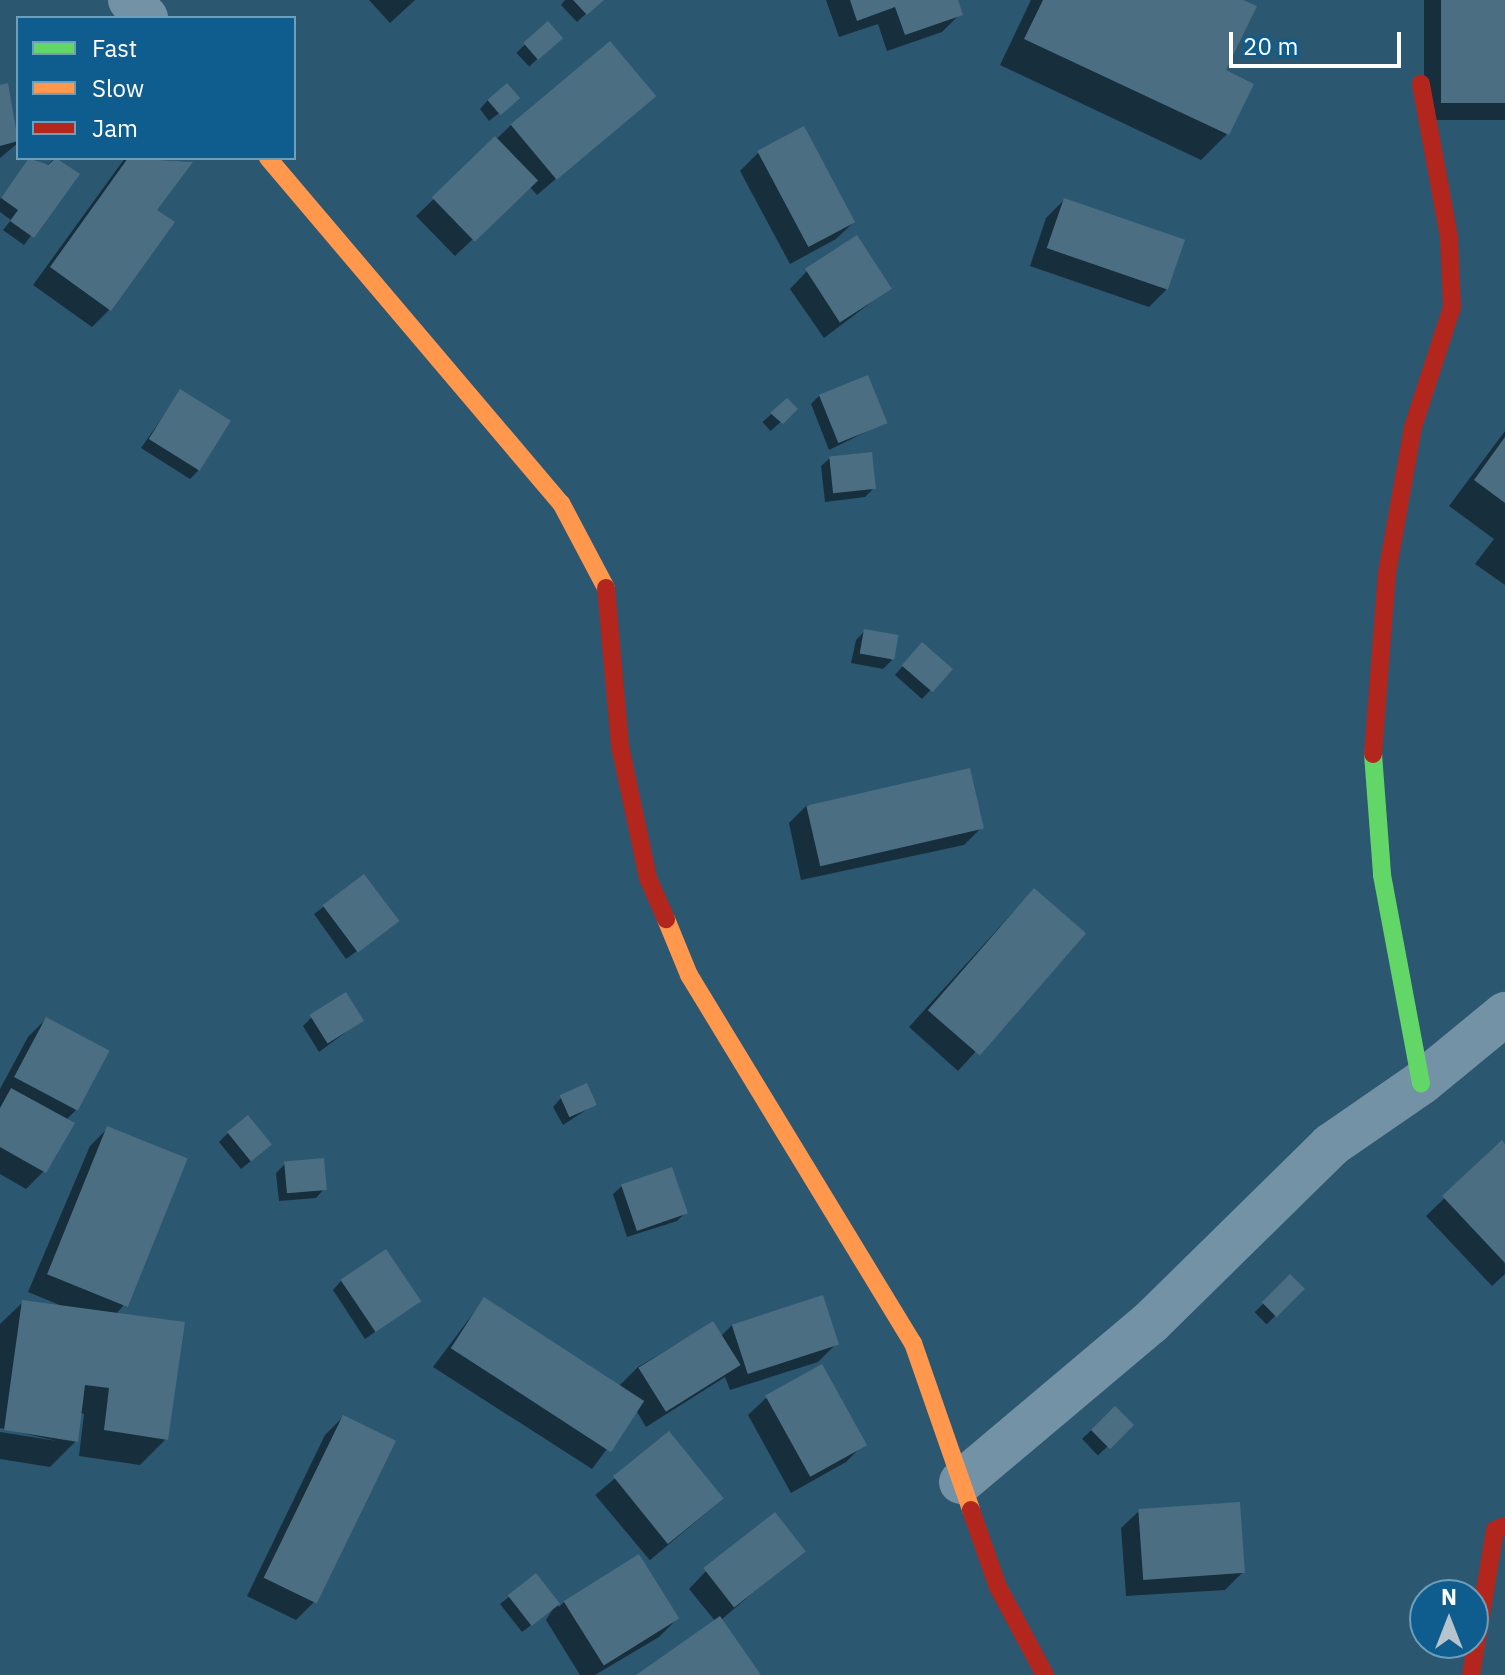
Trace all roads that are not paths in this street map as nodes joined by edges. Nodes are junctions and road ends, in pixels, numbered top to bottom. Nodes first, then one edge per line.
1 (130, 0) edge
2 (144, 16) edge
3 (1421, 84) dead end
4 (270, 160) edge
5 (1505, 1014) edge
6 (1421, 1083) junction
7 (961, 1482) junction
8 (1505, 1526) edge
9 (1045, 1675) edge
10 (1471, 1675) edge

1 - 2 street
3 - 6 street
4 - 7 street
5 - 6 street
6 - 7 street
7 - 9 street
8 - 10 street

